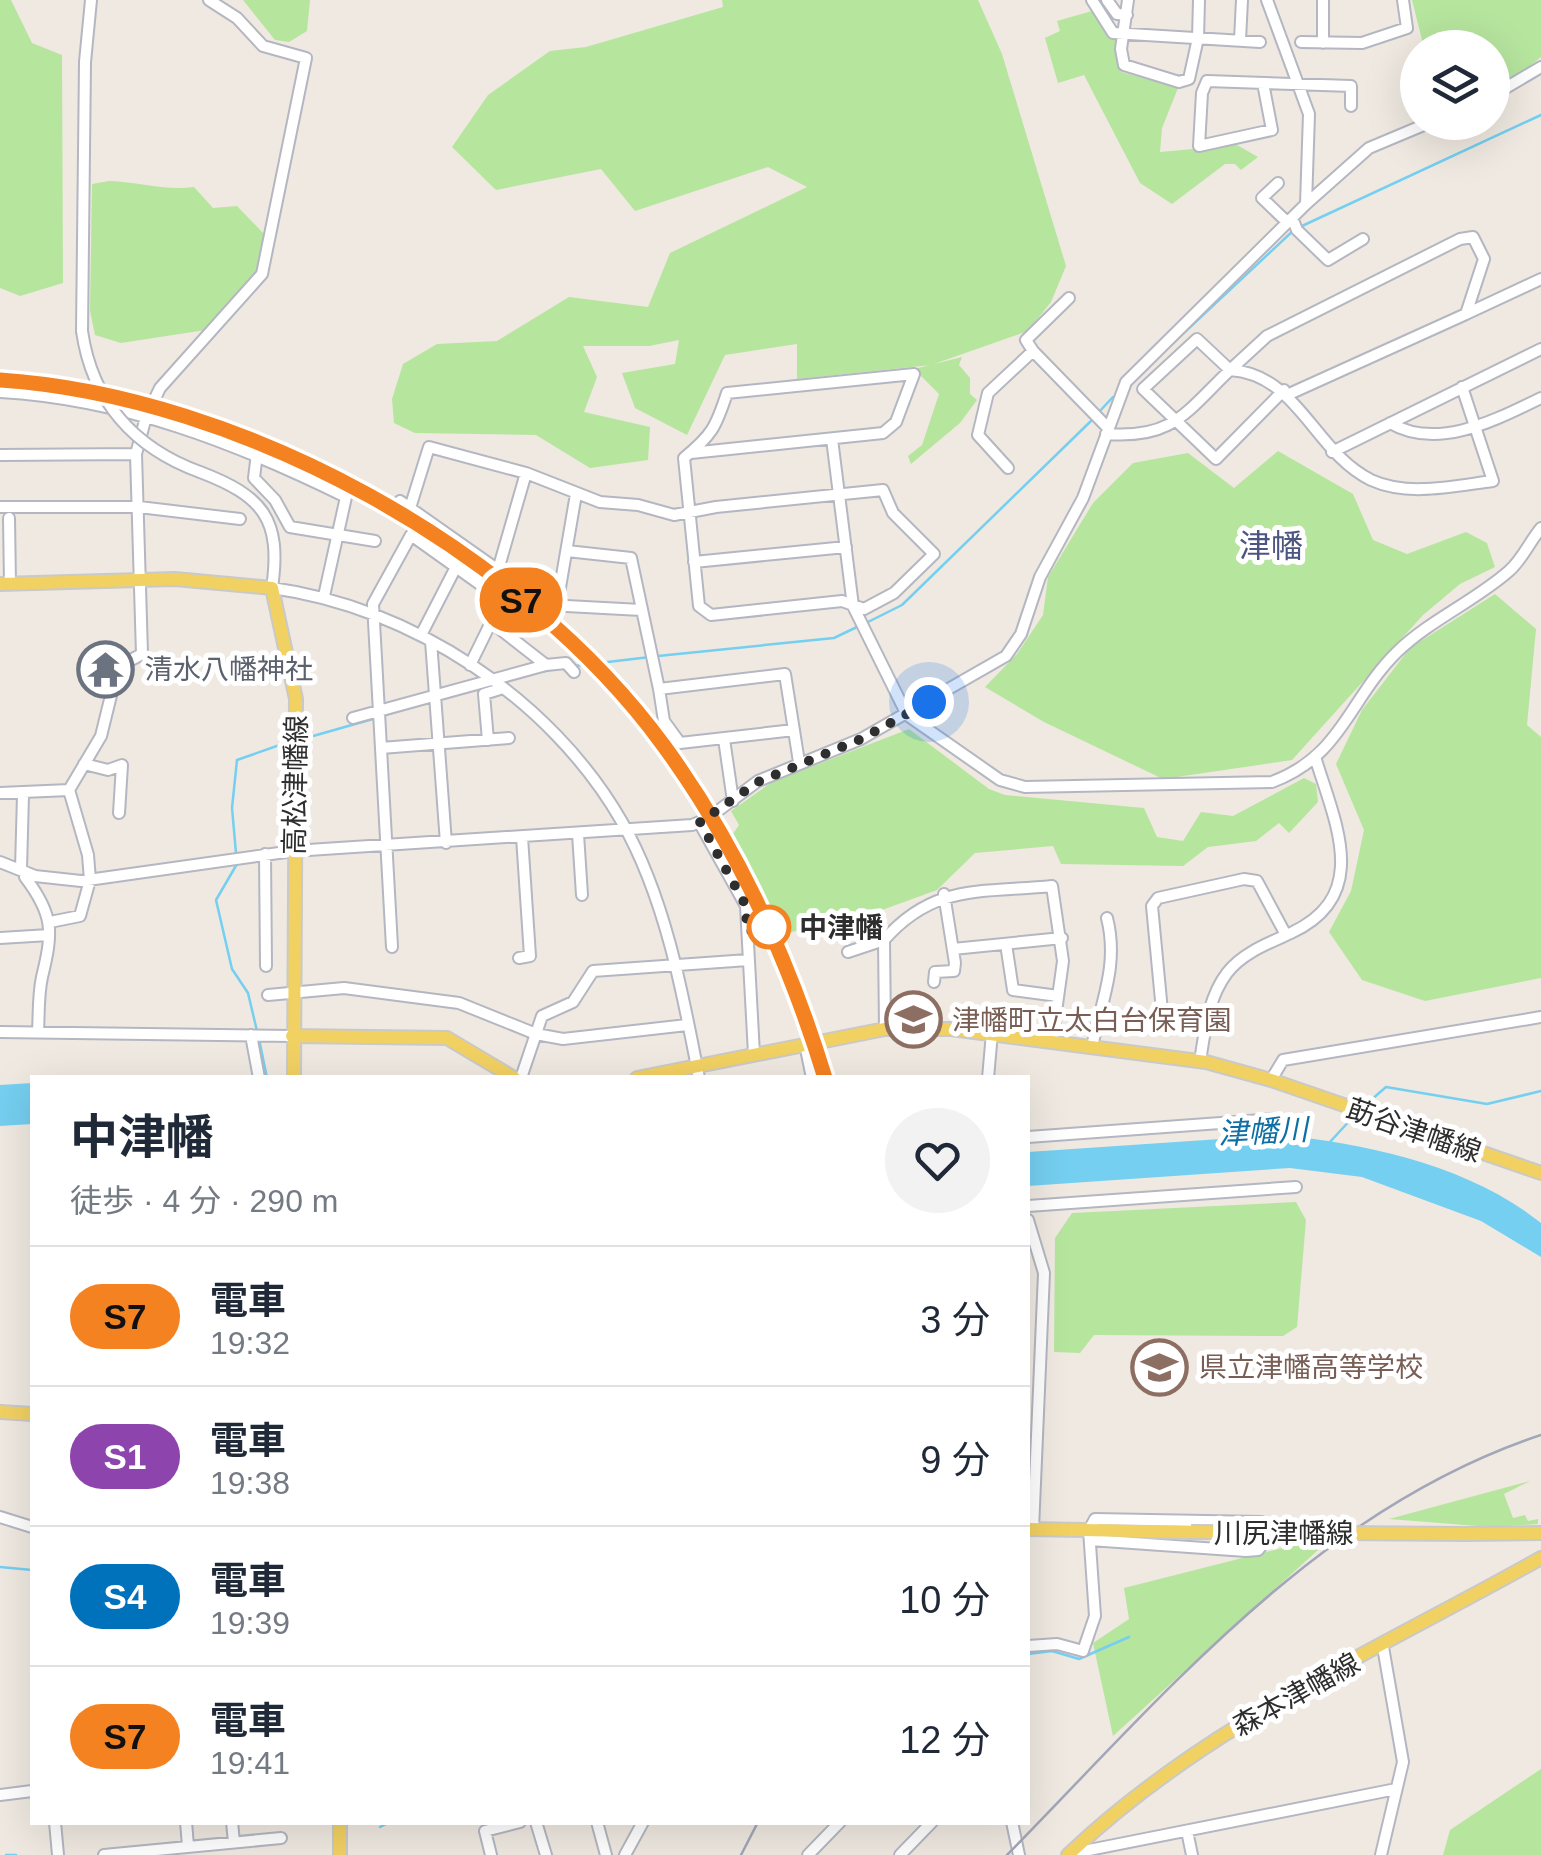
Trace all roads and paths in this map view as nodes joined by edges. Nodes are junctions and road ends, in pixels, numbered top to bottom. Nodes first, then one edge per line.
1 (92, 0) edge
2 (209, 0) edge
3 (1092, 0) edge
4 (1108, 0) edge
5 (1128, 0) edge
6 (1199, 0) edge
7 (1242, 0) edge
8 (1267, 0) edge
9 (1323, 0) edge
10 (1402, 0) edge
11 (1127, 15) junction
12 (1124, 35) junction
13 (1198, 38) junction
14 (1240, 40) junction
15 (1260, 42) dead end
16 (1300, 42) dead end
17 (1323, 42) junction
18 (1541, 68) edge
19 (1263, 83) junction
20 (1298, 84) junction
21 (1510, 86) edge
22 (1351, 106) dead end
23 (1400, 135) edge
24 (1278, 183) dead end
25 (1306, 204) junction
26 (1293, 224) junction
27 (1363, 239) dead end
28 (1541, 279) edge
29 (1069, 298) dead end
30 (1466, 314) junction
31 (1541, 349) edge
32 (1033, 351) junction
33 (1230, 370) junction
34 (1462, 388) junction
35 (0, 392) edge
36 (1285, 393) junction
37 (1541, 398) edge
38 (146, 417) junction
39 (1177, 420) junction
40 (1390, 423) junction
41 (1478, 428) junction
42 (1107, 431) junction
43 (832, 439) junction
44 (1332, 452) junction
45 (691, 453) junction
46 (136, 454) junction
47 (257, 454) junction
48 (0, 455) edge
49 (1008, 468) dead end
50 (526, 473) junction
51 (840, 492) junction
52 (576, 494) junction
53 (139, 507) junction
54 (0, 508) edge
55 (690, 514) junction
56 (9, 518) dead end
57 (240, 519) dead end
58 (1541, 528) edge
59 (340, 535) junction
60 (375, 542) dead end
61 (846, 546) junction
62 (566, 551) junction
63 (694, 562) junction
64 (456, 568) junction
65 (498, 570) junction
66 (139, 580) junction
67 (5, 584) edge
68 (272, 588) junction
69 (324, 596) junction
70 (557, 605) junction
71 (853, 606) junction
72 (641, 610) junction
73 (373, 613) junction
74 (492, 622) junction
75 (426, 638) junction
76 (470, 665) junction
77 (546, 665) junction
78 (571, 668) dead end
79 (494, 684) junction
80 (659, 689) junction
81 (435, 698) junction
82 (907, 714) junction
83 (379, 715) junction
84 (353, 718) dead end
85 (794, 730) junction
86 (508, 738) dead end
87 (724, 738) junction
88 (488, 740) junction
89 (438, 744) junction
90 (381, 748) junction
91 (1316, 760) junction
92 (799, 762) junction
93 (84, 764) junction
94 (69, 790) junction
95 (0, 793) edge
96 (23, 795) junction
97 (732, 801) junction
98 (119, 812) dead end
99 (700, 822) junction
100 (626, 831) junction
101 (578, 834) junction
102 (522, 836) junction
103 (446, 842) junction
104 (384, 847) junction
105 (294, 851) junction
106 (265, 854) junction
107 (0, 862) edge
108 (23, 870) junction
109 (90, 880) junction
110 (944, 894) junction
111 (582, 895) dead end
112 (1107, 918) dead end
113 (50, 928) junction
114 (1286, 935) junction
115 (0, 938) edge
116 (1062, 938) junction
117 (884, 940) junction
118 (1006, 944) junction
119 (392, 947) dead end
120 (953, 949) junction
121 (848, 952) dead end
122 (519, 958) dead end
123 (748, 960) junction
124 (672, 964) junction
125 (266, 966) dead end
126 (934, 982) dead end
127 (292, 994) junction
128 (268, 995) dead end
129 (1058, 996) junction
130 (1208, 1015) junction
131 (1541, 1017) edge
132 (687, 1025) junction
133 (886, 1029) junction
134 (0, 1032) edge
135 (38, 1032) junction
136 (536, 1034) junction
137 (992, 1034) junction
138 (256, 1035) junction
139 (292, 1036) junction
140 (1052, 1041) junction
141 (806, 1044) junction
142 (1092, 1047) junction
143 (754, 1054) junction
144 (1200, 1061) junction
145 (698, 1071) edge
146 (260, 1075) edge
147 (294, 1075) edge
148 (509, 1075) edge
149 (522, 1075) edge
150 (663, 1075) edge
151 (811, 1075) edge
152 (988, 1075) edge
153 (1271, 1080) junction
154 (1275, 1119) dead end
155 (1030, 1137) edge
156 (1541, 1173) edge
157 (1296, 1187) dead end
158 (1030, 1206) edge
159 (1030, 1227) edge
160 (1042, 1321) junction
161 (1030, 1322) edge
162 (0, 1412) edge
163 (30, 1414) edge
164 (0, 1517) edge
165 (30, 1526) edge
166 (1030, 1529) edge
167 (1541, 1533) edge
168 (1089, 1535) junction
169 (1541, 1558) edge
170 (1030, 1646) edge
171 (1383, 1646) junction
172 (1396, 1789) junction
173 (30, 1790) edge
174 (0, 1795) edge
175 (55, 1825) edge
176 (186, 1825) edge
177 (232, 1825) edge
178 (340, 1825) edge
179 (510, 1825) edge
180 (537, 1825) edge
181 (598, 1825) edge
182 (641, 1825) edge
183 (837, 1825) edge
184 (929, 1825) edge
185 (1013, 1825) edge
186 (1187, 1831) junction
187 (281, 1838) dead end
188 (234, 1842) junction
189 (188, 1846) junction
190 (1068, 1854) edge
191 (58, 1855) edge
192 (104, 1855) edge
193 (340, 1855) edge
194 (491, 1855) edge
195 (546, 1855) edge
196 (606, 1855) edge
197 (625, 1855) edge
198 (808, 1855) edge
199 (900, 1855) edge
200 (1020, 1855) edge
201 (1192, 1855) edge
202 (1381, 1855) edge

1 - 68 street, bridge
2 - 38 street
3 - 12 street
4 - 11 street
5 - 11 street
6 - 13 street
7 - 14 street
8 - 20 street
9 - 17 street
10 - 17 street
11 - 12 street
12 - 13 street
12 - 13 street
13 - 14 street
14 - 15 street
16 - 17 street
18 - 21 street
19 - 19 street
19 - 20 street
20 - 22 street
20 - 25 street
23 - 25 street
24 - 26 street
25 - 26 street
26 - 27 street
26 - 42 street
28 - 30 street
29 - 32 street
30 - 33 street
30 - 36 street
31 - 34 street
32 - 42 street
32 - 49 street
33 - 36 street
33 - 39 street
33 - 39 street
34 - 40 street
34 - 41 street
35 - 38 street
36 - 39 street
36 - 44 street
37 - 41 street
38 - 46 street
38 - 47 street
39 - 42 street
40 - 41 street
40 - 44 street
41 - 44 street
42 - 82 street
43 - 45 street
43 - 45 street
43 - 51 street
45 - 55 street
46 - 48 street
46 - 53 street
47 - 59 street
47 - 59 street
50 - 52 street
50 - 65 street
50 - 65 street
51 - 55 street
51 - 61 street
51 - 71 street
52 - 55 street
52 - 62 street
53 - 54 street
53 - 57 street
53 - 66 street
55 - 63 street
56 - 67 street
58 - 91 street
59 - 60 street
59 - 69 street
61 - 63 street
61 - 71 street
62 - 70 street
62 - 72 street
63 - 71 street
64 - 73 street
64 - 74 street
64 - 75 street
65 - 70 street
66 - 67 main road
66 - 68 main road
66 - 93 street
68 - 69 street
68 - 105 main road, 高松津幡線
69 - 73 street
70 - 72 street
71 - 82 street
72 - 80 street
73 - 75 street
73 - 83 street
74 - 76 street
74 - 77 street
75 - 76 street
75 - 81 street
76 - 79 street
77 - 78 street
77 - 79 street
79 - 81 street
79 - 88 street
79 - 100 street
80 - 85 street
80 - 87 street
81 - 83 street
81 - 89 street
82 - 91 street
82 - 92 street
83 - 84 street
83 - 90 street
85 - 87 street
85 - 92 street
86 - 88 street
87 - 97 street
88 - 89 street
89 - 90 street
89 - 103 street
90 - 104 street
91 - 114 street
92 - 97 street
93 - 94 street
93 - 98 street
94 - 96 street
94 - 109 street
95 - 96 street
96 - 108 street
97 - 99 street
99 - 100 street
99 - 123 street
100 - 101 street
100 - 124 street
101 - 102 street
101 - 111 street
102 - 103 street
102 - 122 street
103 - 104 street
104 - 105 street
104 - 119 street
105 - 106 street
105 - 127 main road, 高松津幡線
106 - 109 street
106 - 125 street
107 - 108 street
108 - 109 street
108 - 113 street
109 - 113 street
110 - 116 street
110 - 117 street
110 - 120 street
112 - 142 street
113 - 115 street
113 - 135 street
114 - 130 street
114 - 130 street
116 - 118 street
116 - 129 street
117 - 121 street
117 - 133 street
118 - 120 street
118 - 129 street
120 - 126 street
123 - 124 street
123 - 143 street
124 - 132 street
124 - 136 street
127 - 128 street
127 - 136 street
127 - 139 main road, 高松津幡線
129 - 140 street
130 - 144 street
131 - 153 street
132 - 136 street
132 - 145 street
133 - 137 main road, 莇谷津幡線
133 - 141 main road, 莇谷津幡線
134 - 135 street
135 - 138 street
136 - 149 street
137 - 140 main road, 莇谷津幡線
137 - 152 street
138 - 139 street
138 - 146 street
139 - 147 main road, 高松津幡線
139 - 148 main road
140 - 142 main road, 莇谷津幡線
141 - 143 main road, 莇谷津幡線
141 - 151 street
142 - 144 main road, 莇谷津幡線
143 - 145 main road, 莇谷津幡線
144 - 153 main road, 莇谷津幡線
145 - 150 main road, 莇谷津幡線
153 - 156 main road, 莇谷津幡線
154 - 155 street
157 - 158 street
159 - 160 street
160 - 161 street
160 - 166 street
162 - 163 main road
164 - 165 street
166 - 168 main road, 川尻津幡線
167 - 168 main road, 川尻津幡線, bridge
168 - 168 street
168 - 170 street
169 - 171 main road, 森本津幡線
171 - 172 street
171 - 190 main road, 森本津幡線
172 - 186 street
172 - 202 street
173 - 174 street
175 - 191 street
176 - 189 street
177 - 188 street
178 - 193 main road
179 - 194 street
180 - 195 street
181 - 196 street
182 - 197 street
183 - 198 street
184 - 199 street
185 - 200 street
186 - 190 street
186 - 201 street
187 - 188 street
188 - 189 street
189 - 192 street

